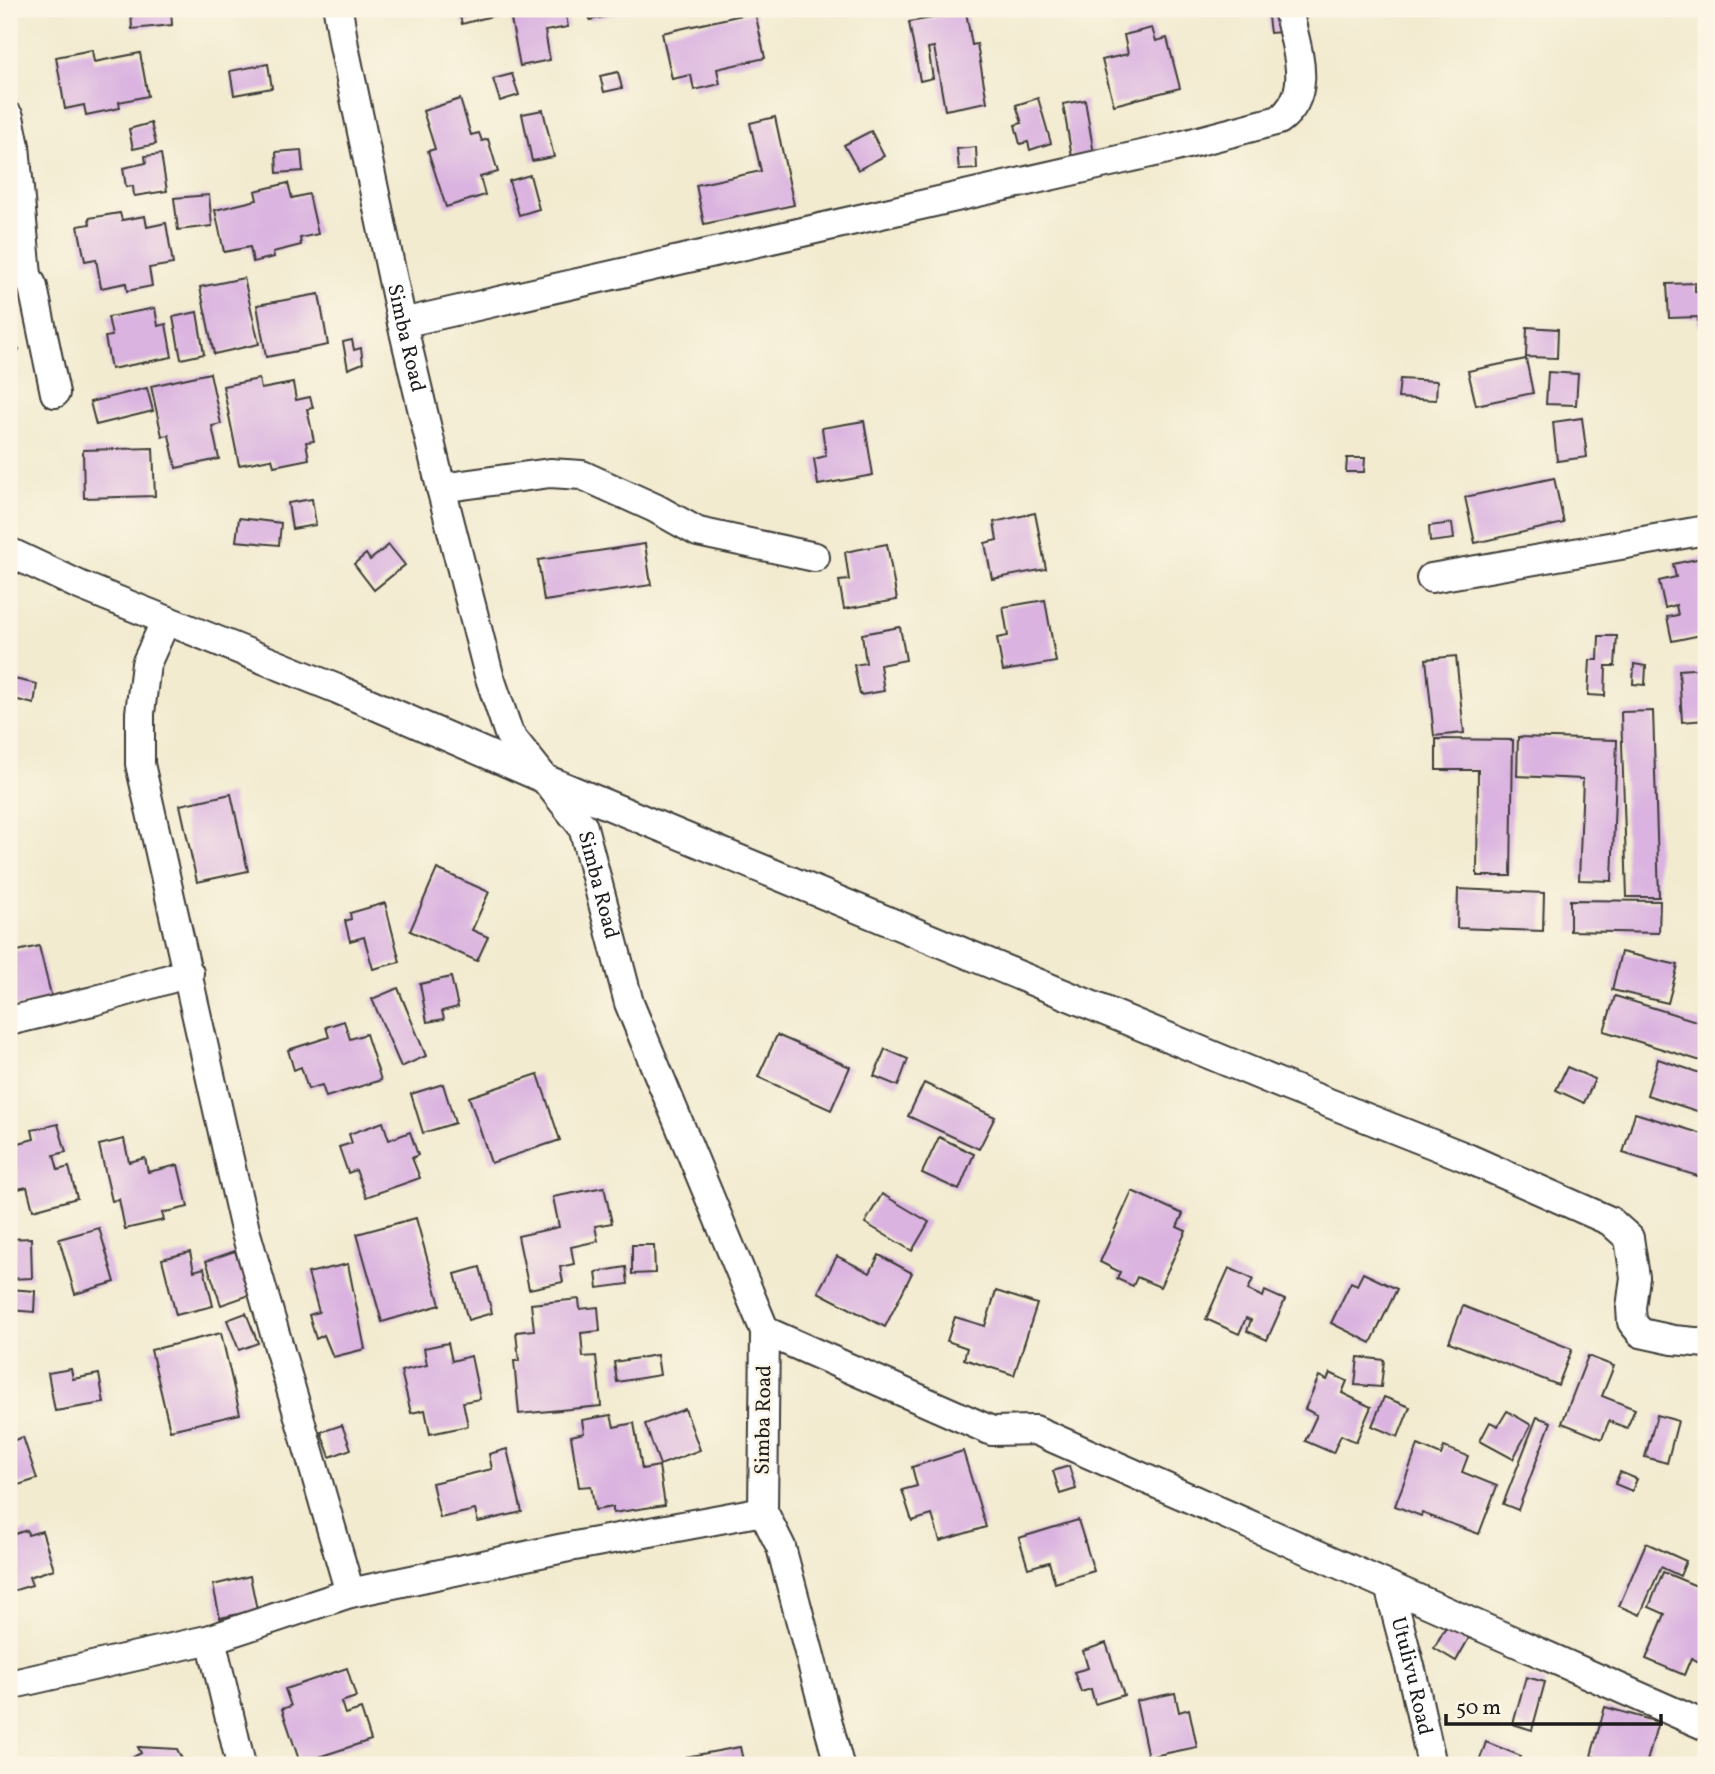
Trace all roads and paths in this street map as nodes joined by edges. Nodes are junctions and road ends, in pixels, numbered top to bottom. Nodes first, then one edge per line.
1 (338, 9) edge
2 (1288, 9) edge
3 (9, 117) edge
4 (18, 271) edge
5 (402, 323) junction
6 (55, 393) dead end
7 (440, 488) junction
8 (1706, 530) edge
9 (9, 552) edge
10 (815, 557) dead end
11 (1431, 578) dead end
12 (166, 620) junction
13 (545, 779) junction
14 (188, 973) junction
15 (9, 1021) edge
16 (765, 1331) junction
17 (1706, 1343) edge
18 (763, 1511) junction
19 (1389, 1586) junction
20 (350, 1593) junction
21 (211, 1639) junction
22 (9, 1685) edge
23 (1706, 1726) edge
24 (242, 1765) edge
25 (839, 1765) edge
26 (1432, 1765) edge

1 - 5 street, Simba Road
2 - 5 street
3 - 4 street
4 - 6 street
5 - 7 street, Simba Road
7 - 10 street
7 - 13 street, Simba Road
8 - 11 street
9 - 12 street
12 - 13 street
12 - 14 street
13 - 16 street, Simba Road
13 - 17 street
14 - 15 street
14 - 20 street
16 - 18 street, Simba Road
16 - 19 street
18 - 20 street
18 - 25 street, Simba Road
19 - 23 street
19 - 26 street, Utulivu Road
20 - 21 street
21 - 22 street
21 - 24 street

